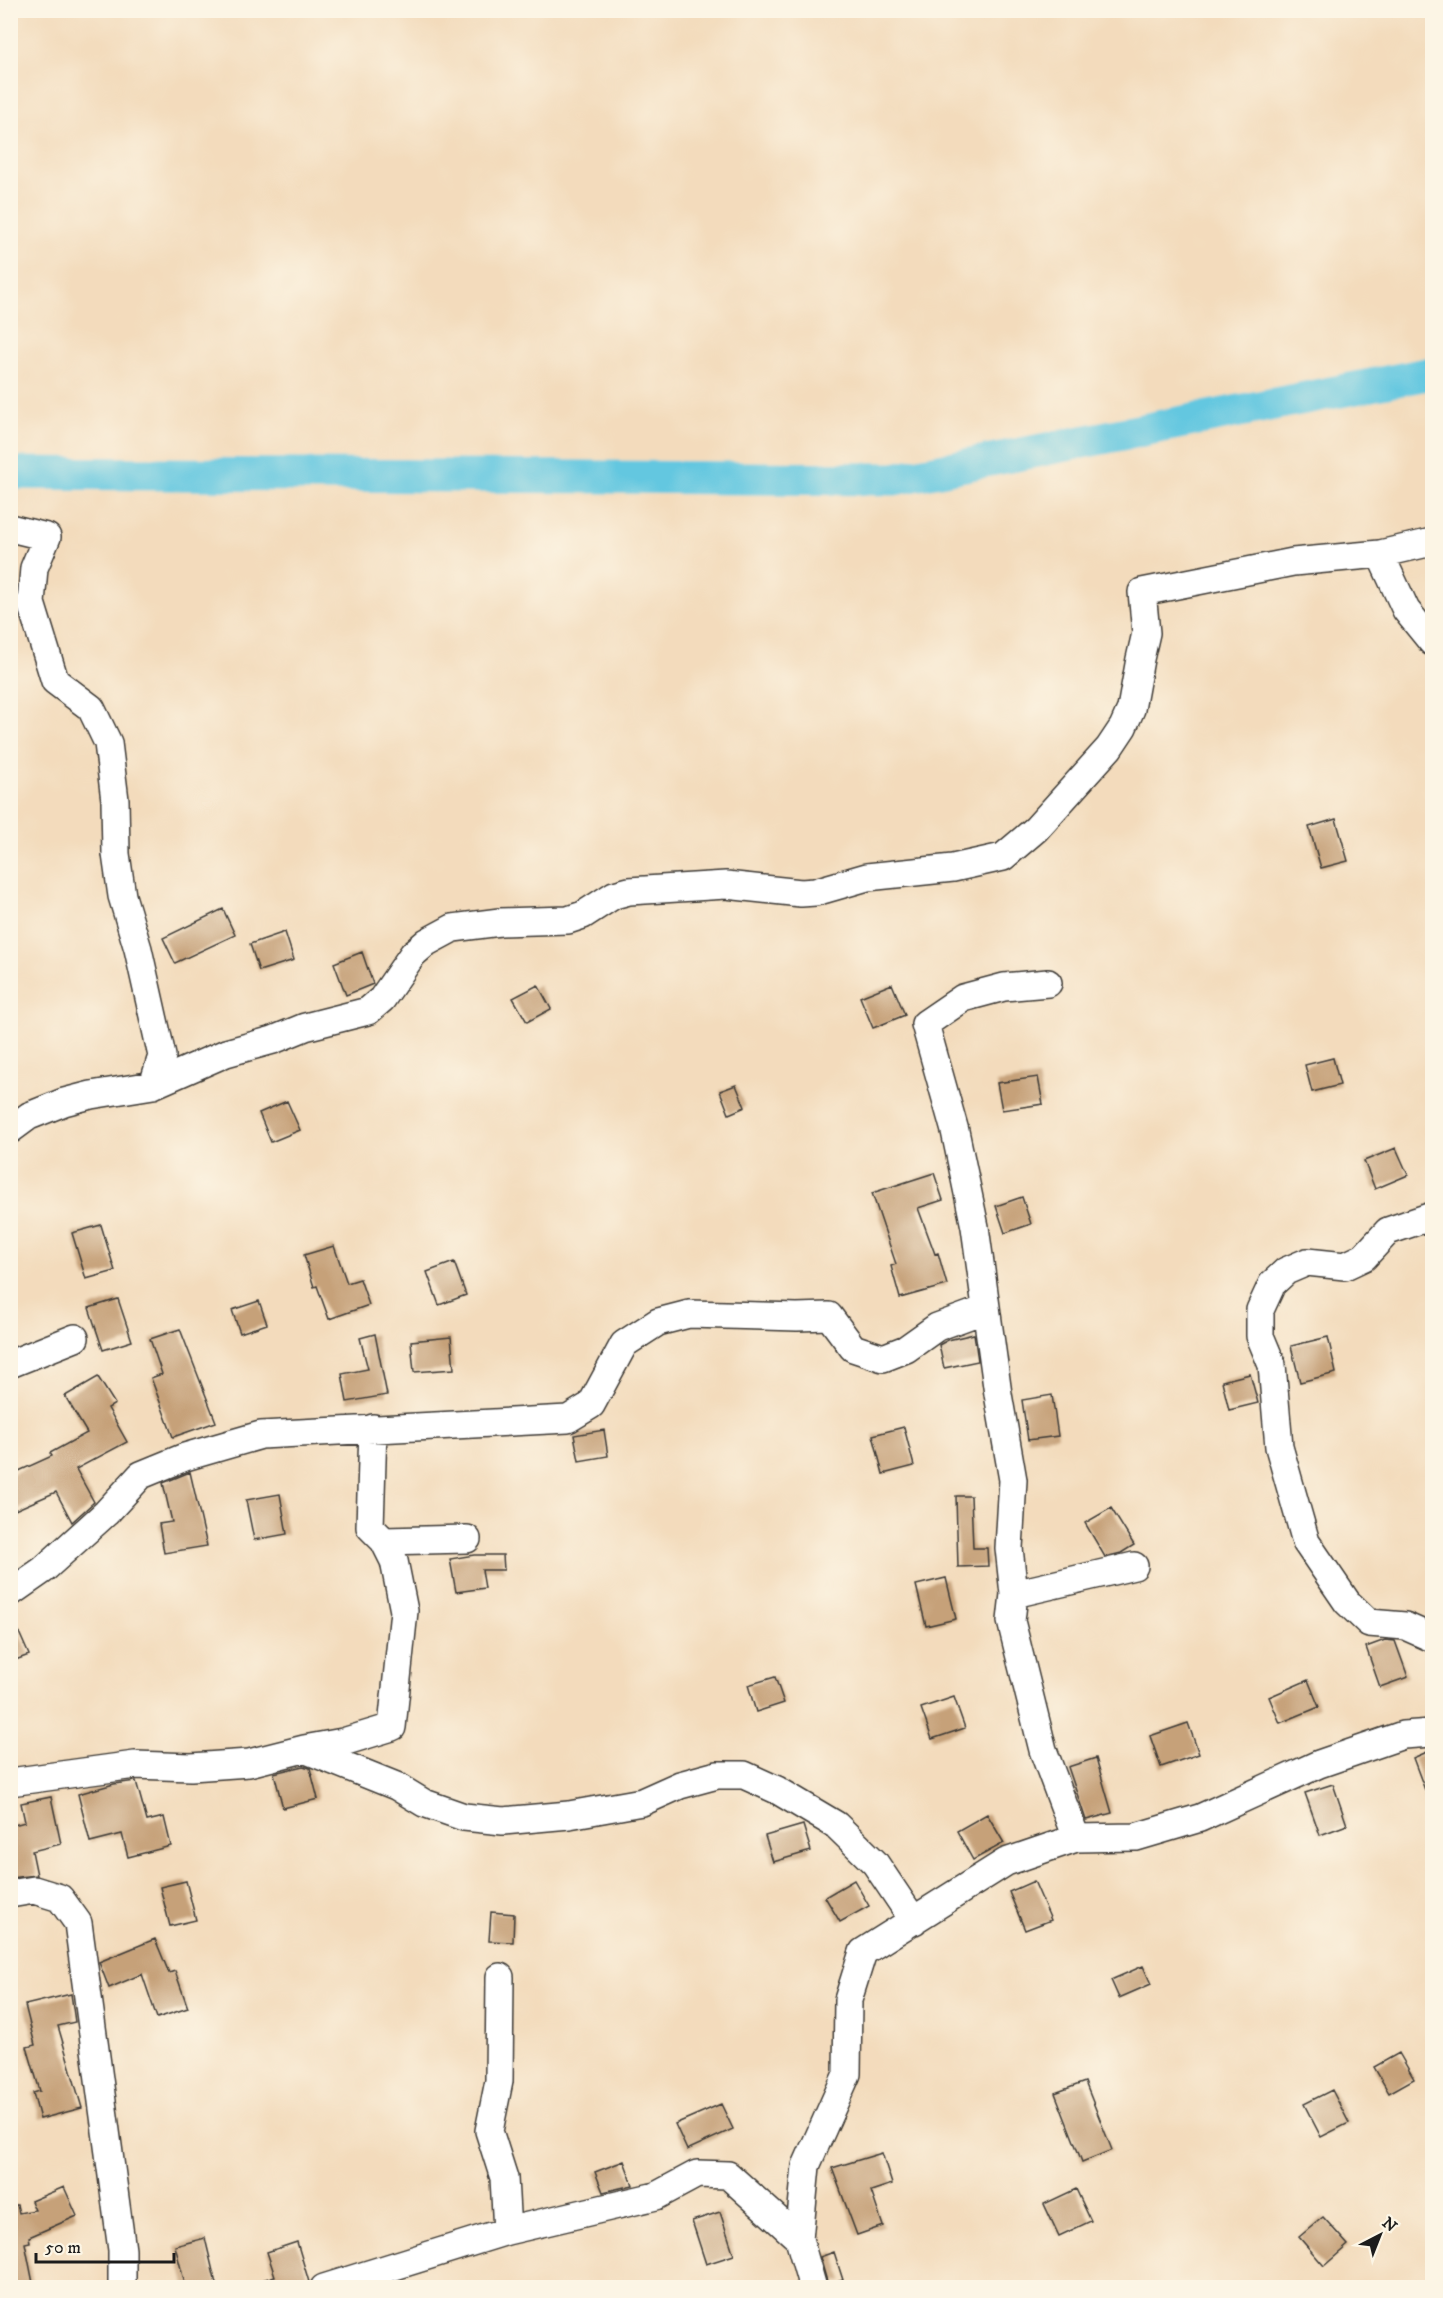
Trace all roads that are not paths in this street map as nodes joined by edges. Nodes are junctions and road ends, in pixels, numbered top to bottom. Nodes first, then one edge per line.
1 (10, 528) edge
2 (1432, 542) edge
3 (1380, 554) junction
4 (1432, 642) edge
5 (1048, 983) dead end
6 (153, 1085) junction
7 (10, 1130) edge
8 (1432, 1216) edge
9 (986, 1309) junction
10 (75, 1338) dead end
11 (10, 1364) edge
12 (373, 1428) junction
13 (467, 1539) dead end
14 (384, 1541) junction
15 (1134, 1566) dead end
16 (10, 1593) edge
17 (1014, 1594) junction
18 (1432, 1638) edge
19 (1432, 1733) edge
20 (304, 1749) junction
21 (10, 1782) edge
22 (1076, 1838) junction
23 (10, 1894) edge
24 (914, 1921) junction
25 (500, 1977) dead end
26 (507, 2231) junction
27 (799, 2239) junction
28 (122, 2288) edge
29 (324, 2288) edge
30 (813, 2288) edge

1 - 6 street
2 - 3 street
3 - 4 street
3 - 6 street
5 - 9 street
6 - 7 street
8 - 18 street
9 - 12 street
9 - 17 street
10 - 11 street
12 - 14 street
12 - 16 street
13 - 14 street
14 - 20 street
15 - 17 street
17 - 22 street
19 - 22 street
20 - 21 street
20 - 24 street
22 - 24 street
23 - 28 street
24 - 27 street
25 - 26 street
26 - 27 street
26 - 29 street
27 - 30 street

